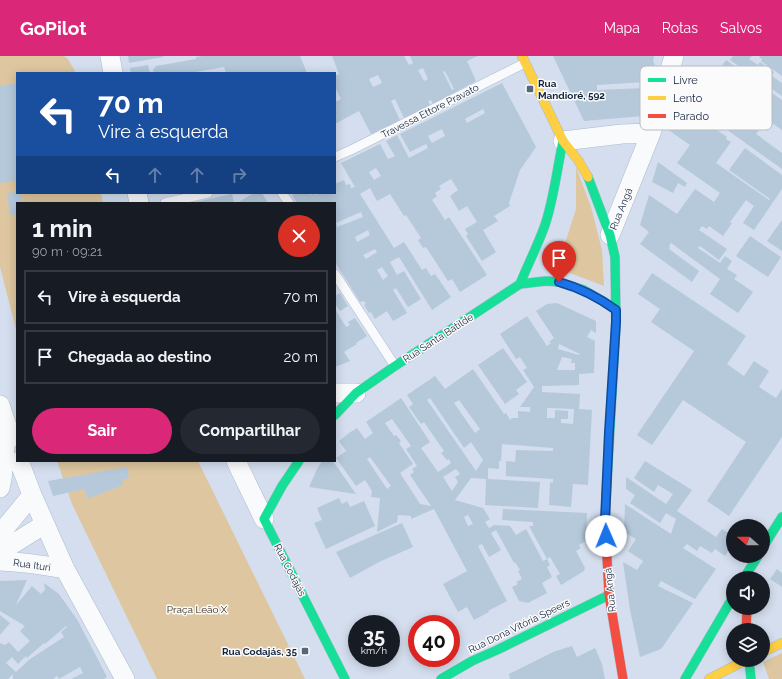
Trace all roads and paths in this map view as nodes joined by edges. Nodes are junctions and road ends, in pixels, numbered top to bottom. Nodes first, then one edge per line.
1 (110, 56) edge
2 (674, 56) edge
3 (524, 60) edge
4 (671, 66) edge
5 (113, 72) edge
6 (652, 130) edge
7 (651, 133) junction
8 (563, 141) junction
9 (336, 157) edge
10 (204, 194) edge
11 (169, 202) edge
12 (610, 235) junction
13 (336, 276) edge
14 (520, 284) junction
15 (616, 310) junction
16 (395, 366) junction
17 (336, 393) edge
18 (356, 393) junction
19 (0, 405) edge
20 (336, 414) edge
21 (7, 427) junction
22 (16, 452) edge
23 (19, 462) edge
24 (236, 462) edge
25 (298, 462) edge
26 (0, 488) edge
27 (32, 495) junction
28 (782, 517) edge
29 (264, 519) junction
30 (45, 524) junction
31 (0, 534) edge
32 (770, 536) edge
33 (0, 552) edge
34 (0, 561) edge
35 (65, 569) junction
36 (609, 595) junction
37 (726, 609) edge
38 (782, 643) edge
39 (770, 649) edge
40 (733, 667) edge
41 (749, 667) edge
42 (125, 679) edge
43 (345, 679) edge
44 (441, 679) edge
45 (623, 679) edge
46 (685, 679) edge
47 (708, 679) edge
48 (751, 679) edge

1 - 5 street
2 - 4 street, Rua Angá
3 - 8 street
3 - 9 lane, Travessa Ettore Pravato
6 - 7 street, Rua Angá
7 - 8 street
7 - 12 street, Rua Angá
8 - 12 street
8 - 14 street
10 - 11 lane
12 - 15 street, Rua Angá
13 - 16 lane
14 - 15 street
14 - 16 street, Rua Santa Batilde
15 - 36 street, Rua Angá
16 - 18 street, Rua Santa Batilde
17 - 18 street
18 - 20 street, Rua Santa Batilde
19 - 21 street
21 - 22 street
21 - 26 street
23 - 27 street
24 - 29 street, Rua Codajás
25 - 29 street
27 - 30 street
27 - 31 street
28 - 32 street
29 - 43 street, Rua Codajás
30 - 33 street, Rua Ituri
30 - 35 street
34 - 35 street, Rua Ituri
35 - 42 street
36 - 44 street, Rua Dona Vitória Speers
36 - 45 street, Rua Angá
37 - 46 street
38 - 39 street
40 - 47 street
41 - 48 street

